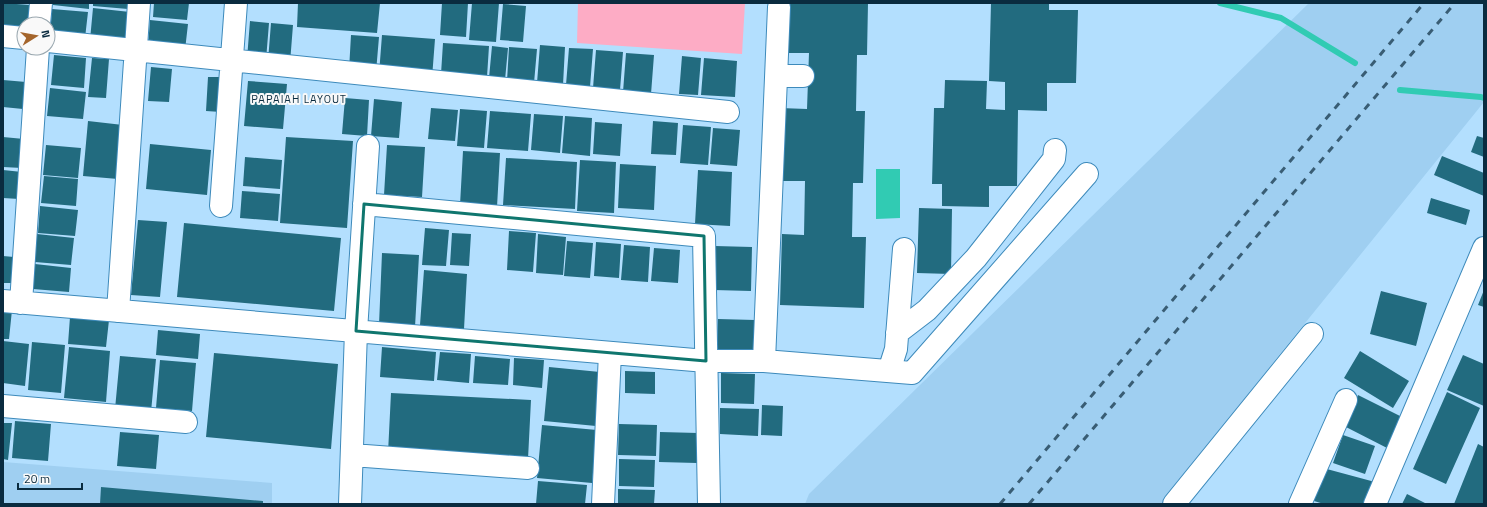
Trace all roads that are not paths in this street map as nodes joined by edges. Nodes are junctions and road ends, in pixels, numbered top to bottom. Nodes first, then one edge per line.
1 (41, 3) edge
2 (139, 3) edge
3 (236, 3) edge
4 (779, 7) dead end
5 (40, 16) edge
6 (3, 36) edge
7 (16, 37) edge
8 (56, 42) edge
9 (136, 49) junction
10 (37, 56) edge
11 (232, 60) junction
12 (777, 76) junction
13 (803, 76) dead end
14 (728, 112) dead end
15 (368, 146) dead end
16 (1054, 150) dead end
17 (1087, 174) dead end
18 (364, 204) junction
19 (221, 206) dead end
20 (1484, 248) edge
21 (904, 249) dead end
22 (12, 302) edge
23 (118, 311) junction
24 (356, 331) junction
25 (897, 333) junction
26 (1312, 334) dead end
27 (610, 353) junction
28 (706, 361) junction
29 (764, 361) junction
30 (889, 371) junction
31 (1346, 400) dead end
32 (3, 406) edge
33 (186, 422) dead end
34 (352, 455) junction
35 (528, 468) dead end
36 (350, 504) edge
37 (603, 504) edge
38 (709, 504) edge
39 (1174, 504) edge
40 (1300, 504) edge
41 (1375, 504) edge

1 - 5 street
2 - 9 street
3 - 11 street
4 - 12 street
6 - 7 street
8 - 9 street
9 - 11 street
9 - 23 street
10 - 22 street
11 - 14 street
11 - 19 street
12 - 13 street
12 - 29 street
15 - 18 street
16 - 25 street
17 - 30 street
18 - 24 street
18 - 28 street
20 - 41 street
21 - 25 street
22 - 23 street
23 - 24 street
24 - 27 street
24 - 34 street
25 - 30 street
26 - 39 street
27 - 28 street
27 - 37 street
28 - 29 street
28 - 38 street
29 - 30 street
31 - 40 street
32 - 33 street
34 - 35 street
34 - 36 street

